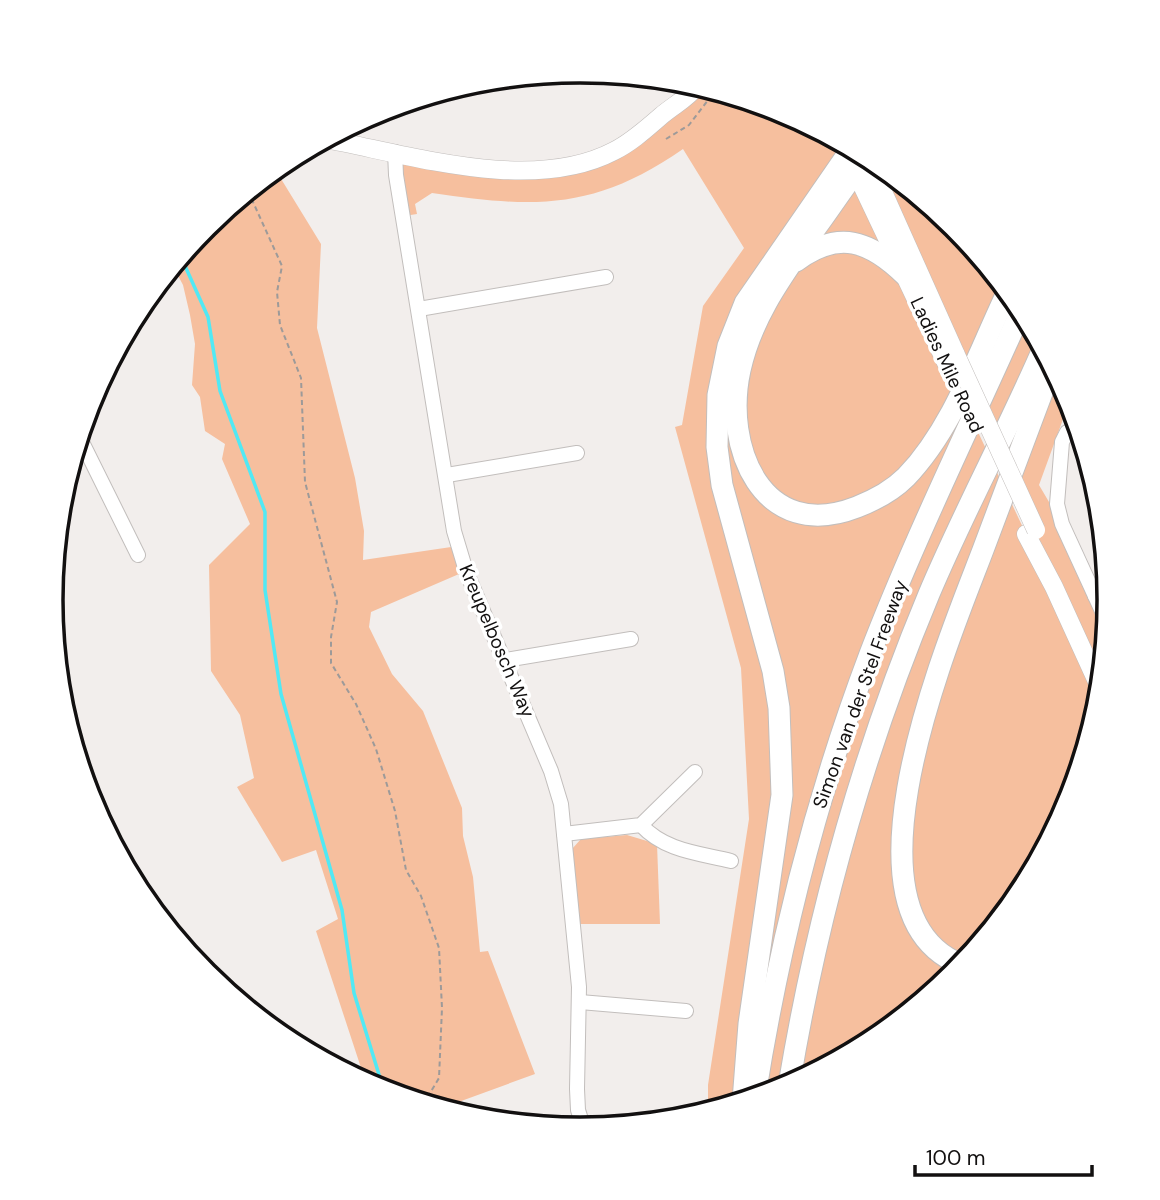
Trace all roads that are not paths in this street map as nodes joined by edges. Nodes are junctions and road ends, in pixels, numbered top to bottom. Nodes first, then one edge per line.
1 (676, 92) edge
2 (689, 95) edge
3 (668, 110) junction
4 (340, 142) edge
5 (395, 152) junction
6 (851, 160) edge
7 (852, 160) edge
8 (859, 165) edge
9 (860, 165) edge
10 (789, 266) junction
11 (905, 275) junction
12 (606, 277) dead end
13 (1003, 303) edge
14 (419, 309) junction
15 (1016, 322) edge
16 (1038, 360) edge
17 (953, 362) junction
18 (1047, 378) edge
19 (1069, 431) edge
20 (86, 449) edge
21 (577, 453) dead end
22 (447, 475) junction
23 (138, 555) dead end
24 (1096, 583) edge
25 (631, 639) dead end
26 (506, 660) junction
27 (1093, 670) edge
28 (695, 772) dead end
29 (641, 825) junction
30 (564, 834) junction
31 (731, 861) dead end
32 (952, 959) edge
33 (580, 1002) junction
34 (685, 1011) dead end
35 (792, 1072) edge
36 (757, 1086) edge
37 (744, 1091) edge
38 (580, 1117) edge

1 - 3 main road
2 - 3 main road
3 - 5 main road
4 - 5 main road
5 - 14 street, Kreupelbosch Way
6 - 37 highway
7 - 10 highway
8 - 11 main road, Ladies Mile Road
9 - 17 main road, Ladies Mile Road
10 - 11 highway
10 - 13 highway
11 - 17 main road, Ladies Mile Road
12 - 14 street
14 - 22 street, Kreupelbosch Way
15 - 36 highway, Simon van der Stel Freeway
16 - 35 highway, Simon van der Stel Freeway
17 - 27 main road, Ladies Mile Road
18 - 32 highway
19 - 24 street
20 - 23 street
21 - 22 street
22 - 26 street, Kreupelbosch Way
25 - 26 street
26 - 30 street, Kreupelbosch Way
28 - 29 street
29 - 30 street
29 - 31 street
30 - 33 street, Kreupelbosch Way
33 - 34 street
33 - 38 street, Kreupelbosch Way

